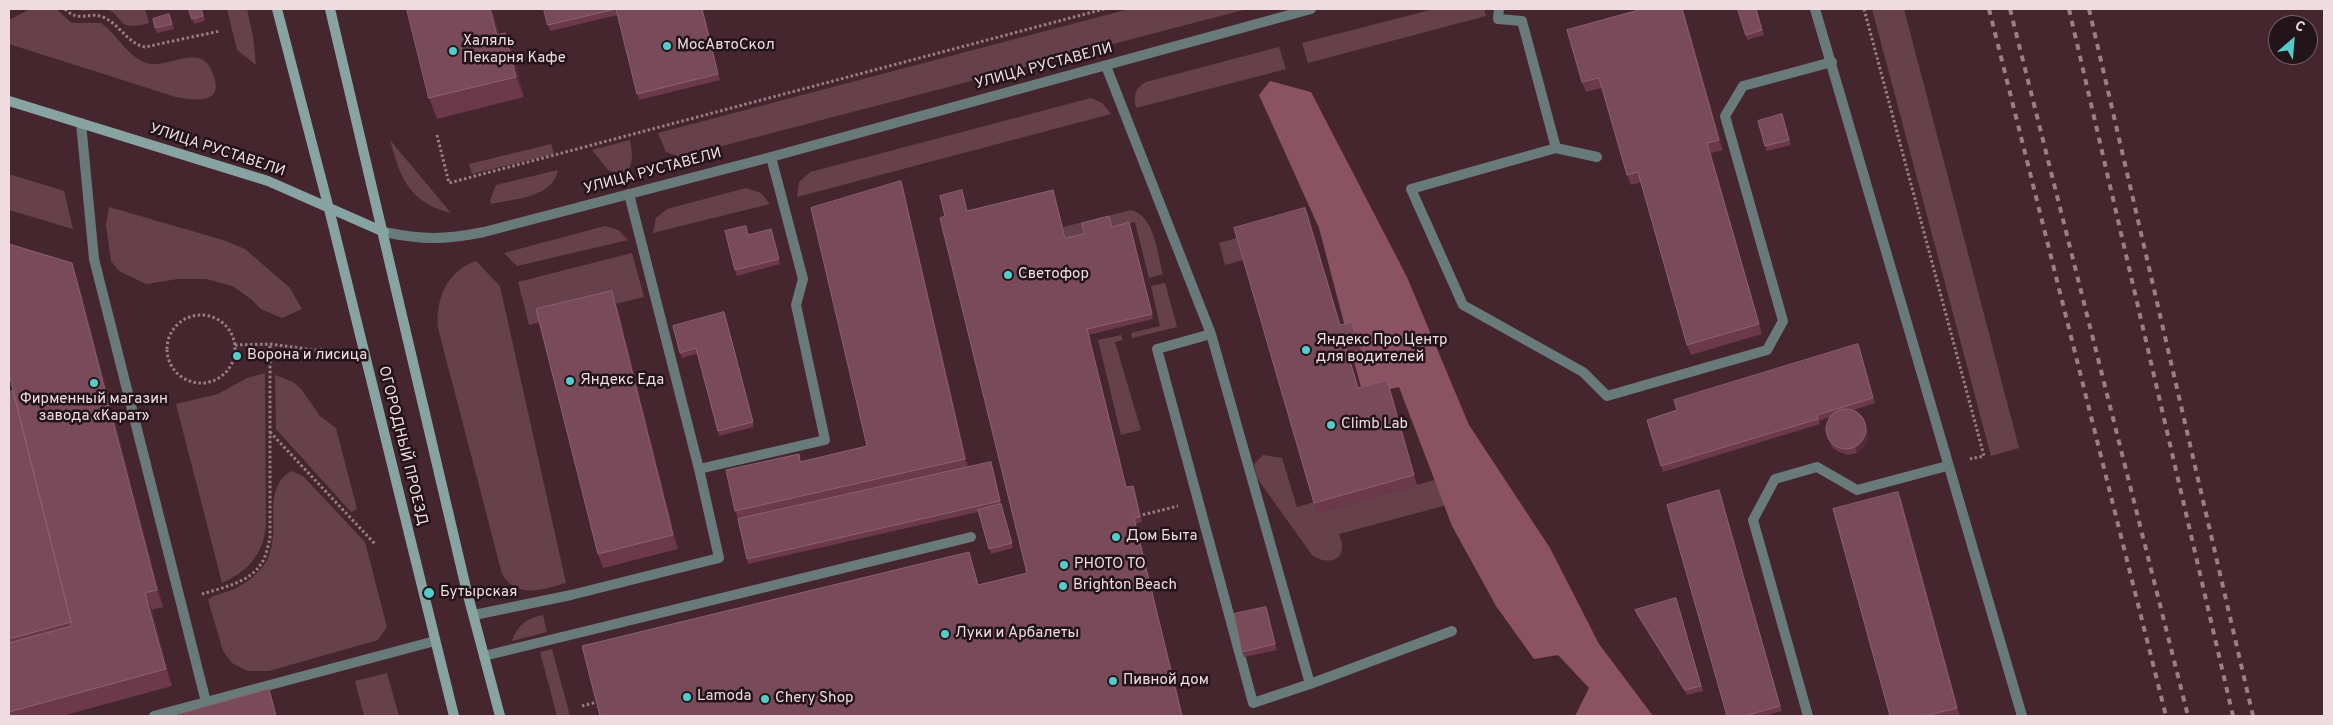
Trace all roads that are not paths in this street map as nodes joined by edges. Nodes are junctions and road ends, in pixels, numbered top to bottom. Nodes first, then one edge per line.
1 (277, 9) edge
2 (330, 9) edge
3 (1311, 9) edge
4 (1500, 9) edge
5 (1816, 9) edge
6 (1278, 13) edge
7 (1832, 62) junction
8 (1106, 66) junction
9 (9, 101) edge
10 (81, 123) junction
11 (1556, 148) junction
12 (1597, 156) dead end
13 (771, 157) junction
14 (629, 194) junction
15 (329, 210) junction
16 (384, 232) junction
17 (1211, 334) junction
18 (1947, 466) junction
19 (699, 469) junction
20 (971, 537) dead end
21 (474, 615) junction
22 (1452, 631) dead end
23 (435, 641) junction
24 (484, 656) junction
25 (1310, 684) junction
26 (206, 702) junction
27 (154, 716) edge
28 (454, 716) edge
29 (500, 716) edge
30 (1808, 716) edge
31 (2022, 716) edge

1 - 15 main road, ОГОРОДНЫЙ ПРОЕЗД
2 - 16 main road, ОГОРОДНЫЙ ПРОЕЗД
3 - 6 street, УЛИЦА РУСТАВЕЛИ
4 - 11 street
5 - 7 street
6 - 8 street, УЛИЦА РУСТАВЕЛИ
7 - 11 street
7 - 18 street
8 - 13 street, УЛИЦА РУСТАВЕЛИ
8 - 17 street
9 - 10 main road, УЛИЦА РУСТАВЕЛИ
10 - 15 main road, УЛИЦА РУСТАВЕЛИ
10 - 26 street
11 - 12 street
13 - 14 street, УЛИЦА РУСТАВЕЛИ
13 - 19 street
14 - 16 street, УЛИЦА РУСТАВЕЛИ
14 - 19 street
15 - 16 main road, УЛИЦА РУСТАВЕЛИ
15 - 23 main road, ОГОРОДНЫЙ ПРОЕЗД
16 - 21 main road, ОГОРОДНЫЙ ПРОЕЗД
17 - 25 street
17 - 25 street
18 - 30 street
18 - 31 street
19 - 21 street
20 - 24 street
21 - 24 main road, ОГОРОДНЫЙ ПРОЕЗД
22 - 25 street
23 - 26 street
23 - 28 main road, ОГОРОДНЫЙ ПРОЕЗД
24 - 29 main road, ОГОРОДНЫЙ ПРОЕЗД
26 - 27 street

